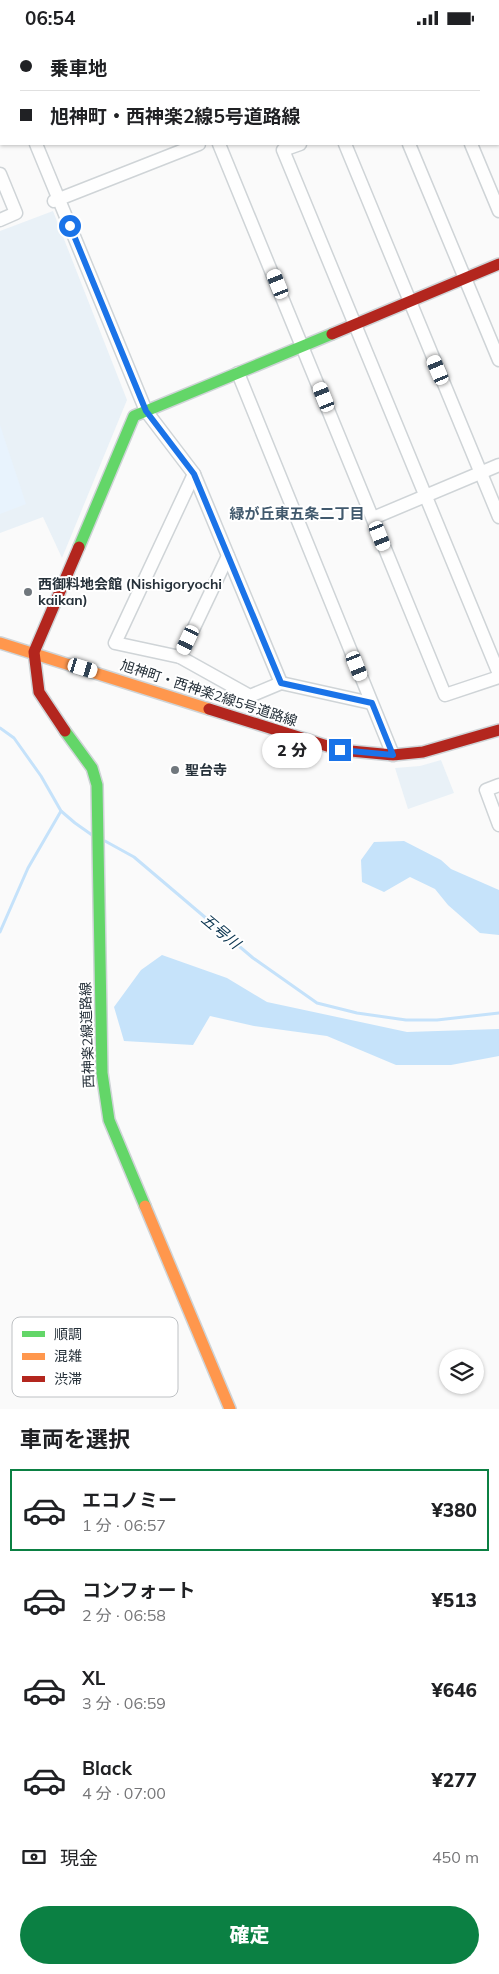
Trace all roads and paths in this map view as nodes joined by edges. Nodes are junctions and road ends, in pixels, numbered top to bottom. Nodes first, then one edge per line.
1 (36, 145) edge
2 (196, 145) edge
3 (219, 145) edge
4 (345, 145) edge
5 (409, 145) edge
6 (471, 145) edge
7 (282, 147) edge
8 (0, 174) edge
9 (56, 200) junction
10 (499, 211) edge
11 (0, 220) edge
12 (499, 264) edge
13 (465, 278) junction
14 (410, 301) junction
15 (356, 324) junction
16 (303, 346) junction
17 (499, 360) edge
18 (238, 373) junction
19 (146, 411) junction
20 (499, 465) edge
21 (194, 474) junction
22 (481, 474) junction
23 (426, 497) junction
24 (499, 517) edge
25 (373, 518) junction
26 (228, 556) junction
27 (0, 643) edge
28 (34, 652) junction
29 (180, 657) junction
30 (499, 675) edge
31 (281, 683) junction
32 (372, 703) junction
33 (499, 730) edge
34 (393, 755) junction
35 (499, 785) edge
36 (499, 825) edge
37 (230, 1409) edge

1 - 9 street
2 - 9 street
3 - 16 street
4 - 14 street
5 - 13 street
6 - 10 street
7 - 15 street
8 - 11 street
9 - 19 street
12 - 13 street
13 - 14 street
13 - 17 street
14 - 15 street
14 - 22 street
15 - 16 street
15 - 23 street
16 - 18 street
16 - 25 street
18 - 19 street
18 - 32 street
19 - 21 street
19 - 28 street
20 - 22 street
21 - 26 street
21 - 29 street
22 - 23 street
22 - 24 street
23 - 25 street
23 - 30 street
25 - 30 street
26 - 29 street
26 - 31 street
27 - 28 street, 旭神町・西神楽2線5号道路線
28 - 34 street, 旭神町・西神楽2線5号道路線
28 - 37 street, 西神楽2線道路線
29 - 31 street
31 - 32 street
32 - 34 street
33 - 34 street, 旭神町・西神楽2線5号道路線
35 - 36 street

